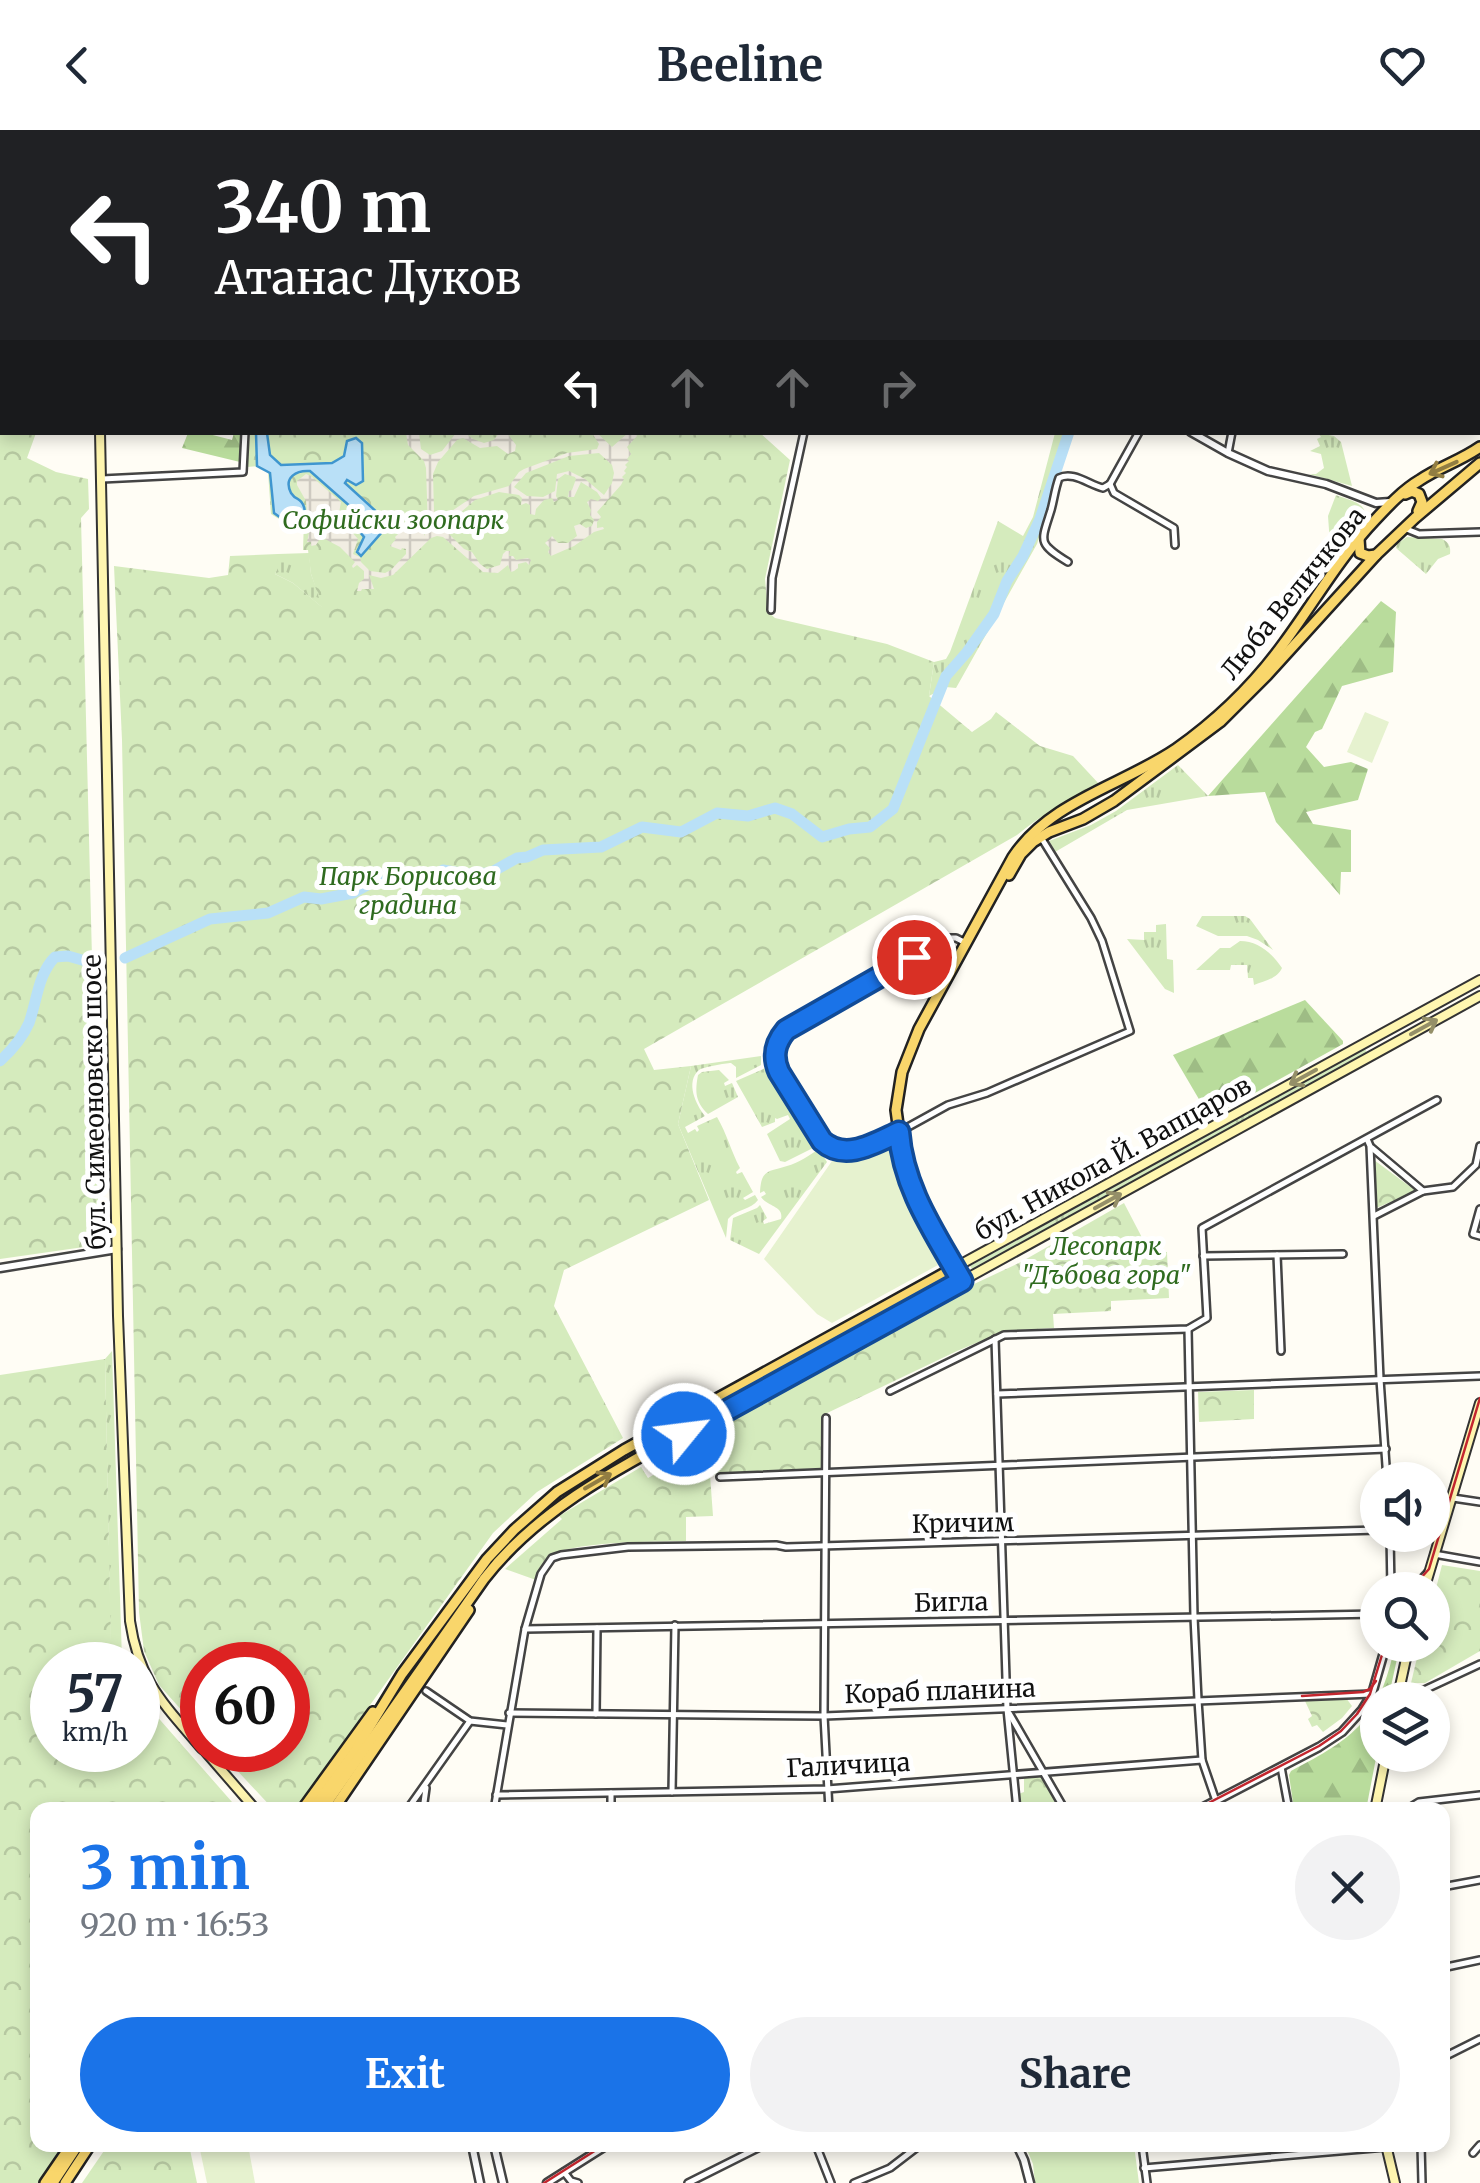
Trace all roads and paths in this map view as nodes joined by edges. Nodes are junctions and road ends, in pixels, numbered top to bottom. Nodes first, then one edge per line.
1 (100, 435) edge
2 (245, 435) edge
3 (803, 435) edge
4 (1137, 435) edge
5 (1196, 435) edge
6 (1231, 435) edge
7 (1480, 448) edge
8 (1228, 453) junction
9 (1480, 463) edge
10 (102, 479) junction
11 (1110, 484) junction
12 (1399, 497) junction
13 (1368, 501) junction
14 (1415, 518) junction
15 (1373, 522) junction
16 (1404, 528) junction
17 (1480, 532) edge
18 (1360, 539) junction
19 (1175, 545) dead end
20 (1376, 555) junction
21 (1068, 562) dead end
22 (771, 610) dead end
23 (1089, 797) junction
24 (1097, 812) junction
25 (1057, 814) junction
26 (1063, 826) junction
27 (1041, 836) junction
28 (966, 943) junction
29 (1480, 980) edge
30 (1480, 996) edge
31 (1372, 1040) junction
32 (1378, 1052) junction
33 (1436, 1100) dead end
34 (899, 1129) junction
35 (1366, 1138) junction
36 (1370, 1146) junction
37 (1480, 1146) edge
38 (1423, 1191) junction
39 (1480, 1209) edge
40 (1373, 1216) junction
41 (1480, 1236) edge
42 (117, 1249) junction
43 (1343, 1254) dead end
44 (1277, 1255) junction
45 (1204, 1256) junction
46 (0, 1268) edge
47 (954, 1268) junction
48 (962, 1281) junction
49 (1188, 1329) junction
50 (996, 1339) junction
51 (1281, 1350) dead end
52 (1480, 1376) edge
53 (1380, 1379) junction
54 (1190, 1386) junction
55 (890, 1392) dead end
56 (997, 1394) junction
57 (1480, 1403) edge
58 (826, 1418) dead end
59 (1476, 1432) edge
60 (1386, 1449) junction
61 (1192, 1457) junction
62 (1386, 1462) edge
63 (1000, 1464) junction
64 (825, 1471) junction
65 (720, 1477) dead end
66 (1450, 1498) joint
67 (1480, 1502) edge
68 (1360, 1530) edge
69 (1193, 1535) junction
70 (1004, 1542) junction
71 (825, 1546) junction
72 (1434, 1554) joint
73 (1480, 1562) edge
74 (1429, 1572) edge
75 (479, 1578) junction
76 (1360, 1614) edge
77 (1194, 1617) junction
78 (1005, 1621) junction
79 (824, 1624) junction
80 (675, 1625) junction
81 (525, 1628) junction
82 (597, 1628) junction
83 (1480, 1664) edge
84 (402, 1674) junction
85 (1441, 1682) edge
86 (426, 1691) dead end
87 (1360, 1694) edge
88 (1198, 1700) junction
89 (1007, 1709) junction
90 (1360, 1712) edge
91 (509, 1713) junction
92 (596, 1714) junction
93 (672, 1714) junction
94 (824, 1716) junction
95 (180, 1721) edge
96 (470, 1721) junction
97 (506, 1725) junction
98 (1202, 1760) junction
99 (1281, 1767) junction
100 (223, 1772) edge
101 (1043, 1772) junction
102 (1383, 1772) edge
103 (1013, 1774) junction
104 (426, 1783) junction
105 (827, 1788) junction
106 (672, 1792) junction
107 (610, 1793) junction
108 (496, 1795) junction
109 (1480, 1795) edge
110 (1216, 1801) joint
111 (249, 1802) edge
112 (308, 1802) edge
113 (318, 1802) edge
114 (327, 1802) edge
115 (338, 1802) edge
116 (413, 1802) edge
117 (424, 1802) edge
118 (495, 1802) edge
119 (611, 1802) edge
120 (828, 1802) edge
121 (1016, 1802) edge
122 (1061, 1802) edge
123 (1287, 1802) edge
124 (1377, 1802) edge
125 (1420, 1802) edge
126 (1480, 1880) edge
127 (1450, 1886) edge
128 (1480, 1960) edge
129 (1450, 1966) edge
130 (1480, 2039) edge
131 (1450, 2054) edge
132 (1480, 2145) edge
133 (68, 2152) edge
134 (70, 2152) edge
135 (88, 2152) edge
136 (89, 2152) edge
137 (473, 2152) edge
138 (495, 2152) edge
139 (596, 2152) edge
140 (750, 2152) edge
141 (819, 2152) edge
142 (911, 2152) edge
143 (1020, 2152) edge
144 (1143, 2152) edge
145 (1320, 2152) edge
146 (1387, 2152) edge
147 (1422, 2152) edge
148 (1472, 2153) dead end
149 (1144, 2168) junction
150 (564, 2172) junction
151 (45, 2183) edge
152 (53, 2183) edge
153 (68, 2183) edge
154 (480, 2183) edge
155 (502, 2183) edge
156 (547, 2183) edge
157 (578, 2183) edge
158 (688, 2183) edge
159 (830, 2183) edge
160 (854, 2183) edge
161 (1030, 2183) edge
162 (1147, 2183) edge
163 (1394, 2183) edge
164 (1422, 2183) edge

1 - 10 main road, бул. Симеоновско шосе
2 - 10 street
3 - 22 street
4 - 11 street
5 - 8 street
6 - 8 street
7 -> 12 main road, Люба Величкова
8 - 13 street
9 - 14 main road, Люба Величкова
10 - 42 main road, бул. Симеоновско шосе
11 - 19 street
11 - 21 street
12 - 13 street
12 - 14 main road
12 - 15 main road, Люба Величкова
13 - 15 street
14 - 16 main road, Люба Величкова
15 - 18 main road, Люба Величкова
16 - 17 street
16 - 20 main road, Люба Величкова
18 - 20 main road
18 - 23 main road, Люба Величкова
20 - 24 main road, Люба Величкова
23 - 24 main road
23 - 25 main road, Люба Величкова
24 - 26 main road, Люба Величкова
25 - 26 main road
25 - 28 main road, Люба Величкова
26 - 27 main road, Люба Величкова
27 - 34 main road
27 - 34 street
28 - 34 main road
28 - 34 street
29 - 31 main road, бул. Никола Й. Вапцаров
32 -> 30 main road, бул. Никола Й. Вапцаров
31 - 32 main road
31 -> 47 main road, бул. Никола Й. Вапцаров
48 -> 32 main road, бул. Никола Й. Вапцаров
33 - 35 street
34 - 47 main road
35 - 36 street
35 - 45 street
36 - 38 street
36 - 40 street
37 - 38 street
38 - 40 street
39 - 41 street
40 - 53 street
42 - 46 street
42 - 95 main road, бул. Симеоновско шосе
43 - 44 street
44 - 45 street
44 - 51 street
45 - 49 street
47 - 48 main road
47 - 75 main road, бул. Никола Й. Вапцаров
75 -> 48 main road, бул. Никола Й. Вапцаров
49 - 50 street
49 - 54 street
50 - 55 street
50 - 56 street
52 - 53 street
53 - 54 street
53 - 60 street
54 - 56 street
54 - 61 street
56 - 63 street
57 - 59 main road
58 - 64 street
59 - 66 main road
60 - 61 street
60 - 62 street
61 - 63 street
61 - 69 street
63 - 64 street
63 - 70 street
64 - 65 street
64 - 71 street
66 - 67 street
68 - 69 street, Кричим
69 - 70 street, Кричим
69 - 77 street
70 - 71 street, Кричим
70 - 78 street
71 - 79 street
71 - 81 street, Кричим
72 - 73 street
72 - 74 main road
75 - 84 main road
75 - 114 main road
75 - 115 main road
76 - 77 street, Бигла
77 - 78 street, Бигла
77 - 88 street
78 - 79 street, Бигла
78 - 89 street
79 - 80 street, Бигла
79 - 94 street
80 - 82 street, Бигла
80 - 93 street
81 - 82 street, Бигла
81 - 91 street
82 - 92 street
83 - 85 street
84 - 112 main road
84 - 113 main road
86 - 96 street
87 - 88 street, Кораб планина
88 - 89 street, Кораб планина
88 - 98 street
89 - 94 street, Кораб планина
89 - 101 street
89 - 103 street
90 - 99 street
91 - 92 street, Кораб планина
91 - 97 street
92 - 93 street, Кораб планина
93 - 94 street, Кораб планина
93 - 106 street
94 - 105 street
96 - 97 street
96 - 104 street
97 - 108 street
98 - 101 street, Галичица
98 - 110 street
99 - 110 street
99 - 123 street
100 - 111 main road, бул. Симеоновско шосе
101 - 103 street, Галичица
101 - 122 street
102 - 124 main road
103 - 105 street, Галичица
103 - 121 street
104 - 116 street
104 - 117 street
105 - 106 street, Галичица
105 - 120 street
106 - 107 street, Галичица
107 - 108 street, Галичица
107 - 119 street
108 - 118 street
109 - 125 street
126 - 127 street
128 - 129 street
130 - 131 street
132 - 148 street
133 - 151 main road
134 - 152 main road
135 - 153 main road
136 - 153 main road
137 - 154 street
138 - 155 street
139 - 150 street
140 - 158 street
141 - 159 street
142 - 160 street
143 - 161 street
144 - 149 street
145 - 149 street
146 - 163 main road
147 - 164 street
149 - 162 street
150 - 156 street
150 - 157 street

